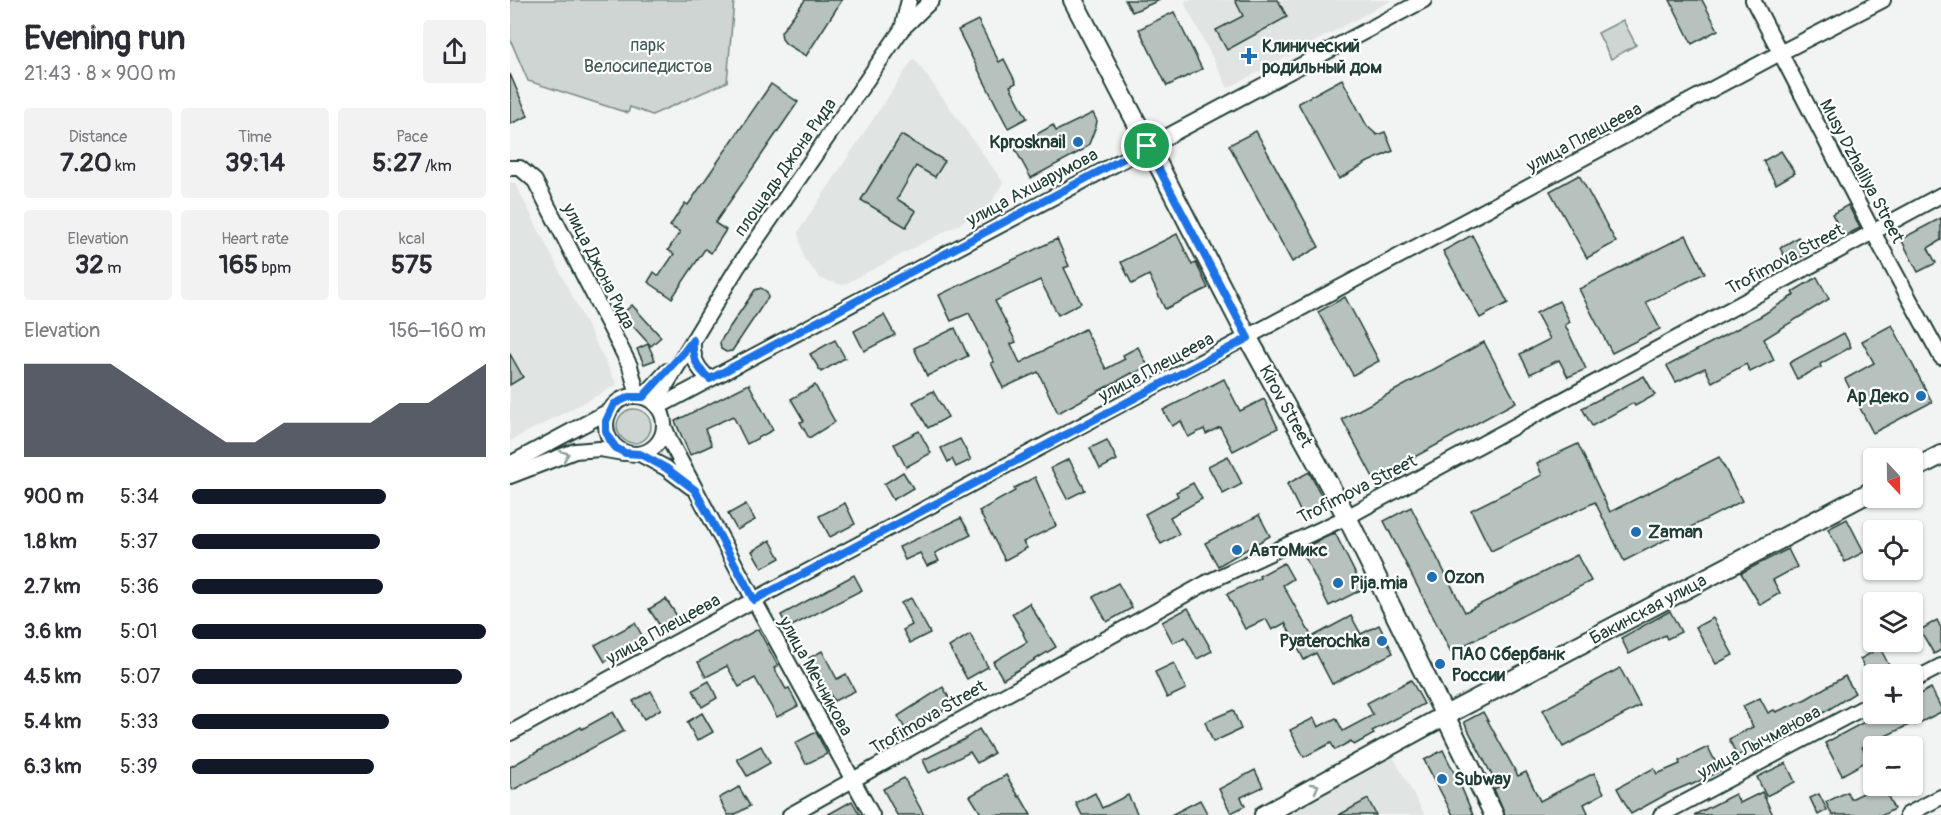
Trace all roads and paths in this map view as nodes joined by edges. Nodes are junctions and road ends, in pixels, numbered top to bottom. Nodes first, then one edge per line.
1 (909, 0) edge
2 (932, 0) edge
3 (1073, 0) edge
4 (1424, 0) edge
5 (1753, 0) edge
6 (1883, 0) edge
7 (902, 29) junction
8 (1780, 53) junction
9 (1147, 146) junction
10 (510, 168) edge
11 (1941, 195) edge
12 (1873, 232) junction
13 (1248, 338) junction
14 (693, 340) junction
15 (1941, 357) edge
16 (710, 379) junction
17 (648, 401) junction
18 (609, 411) junction
19 (664, 426) junction
20 (625, 453) junction
21 (640, 454) junction
22 (1941, 454) edge
23 (510, 464) edge
24 (1923, 464) edge
25 (510, 476) edge
26 (695, 490) junction
27 (1863, 496) edge
28 (1347, 517) junction
29 (754, 600) junction
30 (1941, 666) edge
31 (1923, 675) edge
32 (1863, 708) edge
33 (1444, 716) junction
34 (510, 733) edge
35 (852, 781) junction
36 (1941, 797) edge
37 (790, 815) edge
38 (872, 815) edge
39 (1264, 815) edge
40 (1494, 815) edge
41 (1661, 815) edge
42 (1907, 815) edge

1 - 7 street, площадь Джона Рида
2 - 7 street
3 - 9 main road, Kirov Street
4 - 9 street, улица Ахшарумова
5 - 8 street, Musy Dzhalilya Street
6 - 8 street, улица Плещеева
7 - 14 street, площадь Джона Рида
8 - 12 street, Musy Dzhalilya Street
8 - 13 street, улица Плещеева
9 - 13 main road, Kirov Street
9 - 16 street, улица Ахшарумова
10 - 17 street, улица Джона Рида
11 - 12 street, Trofimova Street
12 - 15 street, Musy Dzhalilya Street
12 - 28 street, Trofimova Street
13 - 28 main road, Kirov Street
13 - 29 street, улица Плещеева
14 - 16 street
14 - 17 street, площадь Джона Рида
16 - 17 street, улица Ахшарумова
17 - 18 street
17 - 19 street
18 - 20 street
18 - 23 street
19 - 21 street
19 - 26 street, улица Мечникова
20 - 21 street
25 -> 20 street
21 - 26 street, улица Мечникова
22 - 24 main road
26 - 29 street, улица Мечникова
27 - 33 main road, Бакинская улица
28 - 33 main road, Kirov Street
28 - 35 street, Trofimova Street
29 - 34 street, улица Плещеева
29 - 35 street, улица Мечникова
30 - 31 street
32 - 41 street, улица Лычманова
39 -> 33 main road, Бакинская улица
33 - 40 main road, Kirov Street
35 - 37 street, Trofimova Street
35 - 38 street, улица Мечникова
36 - 42 street

